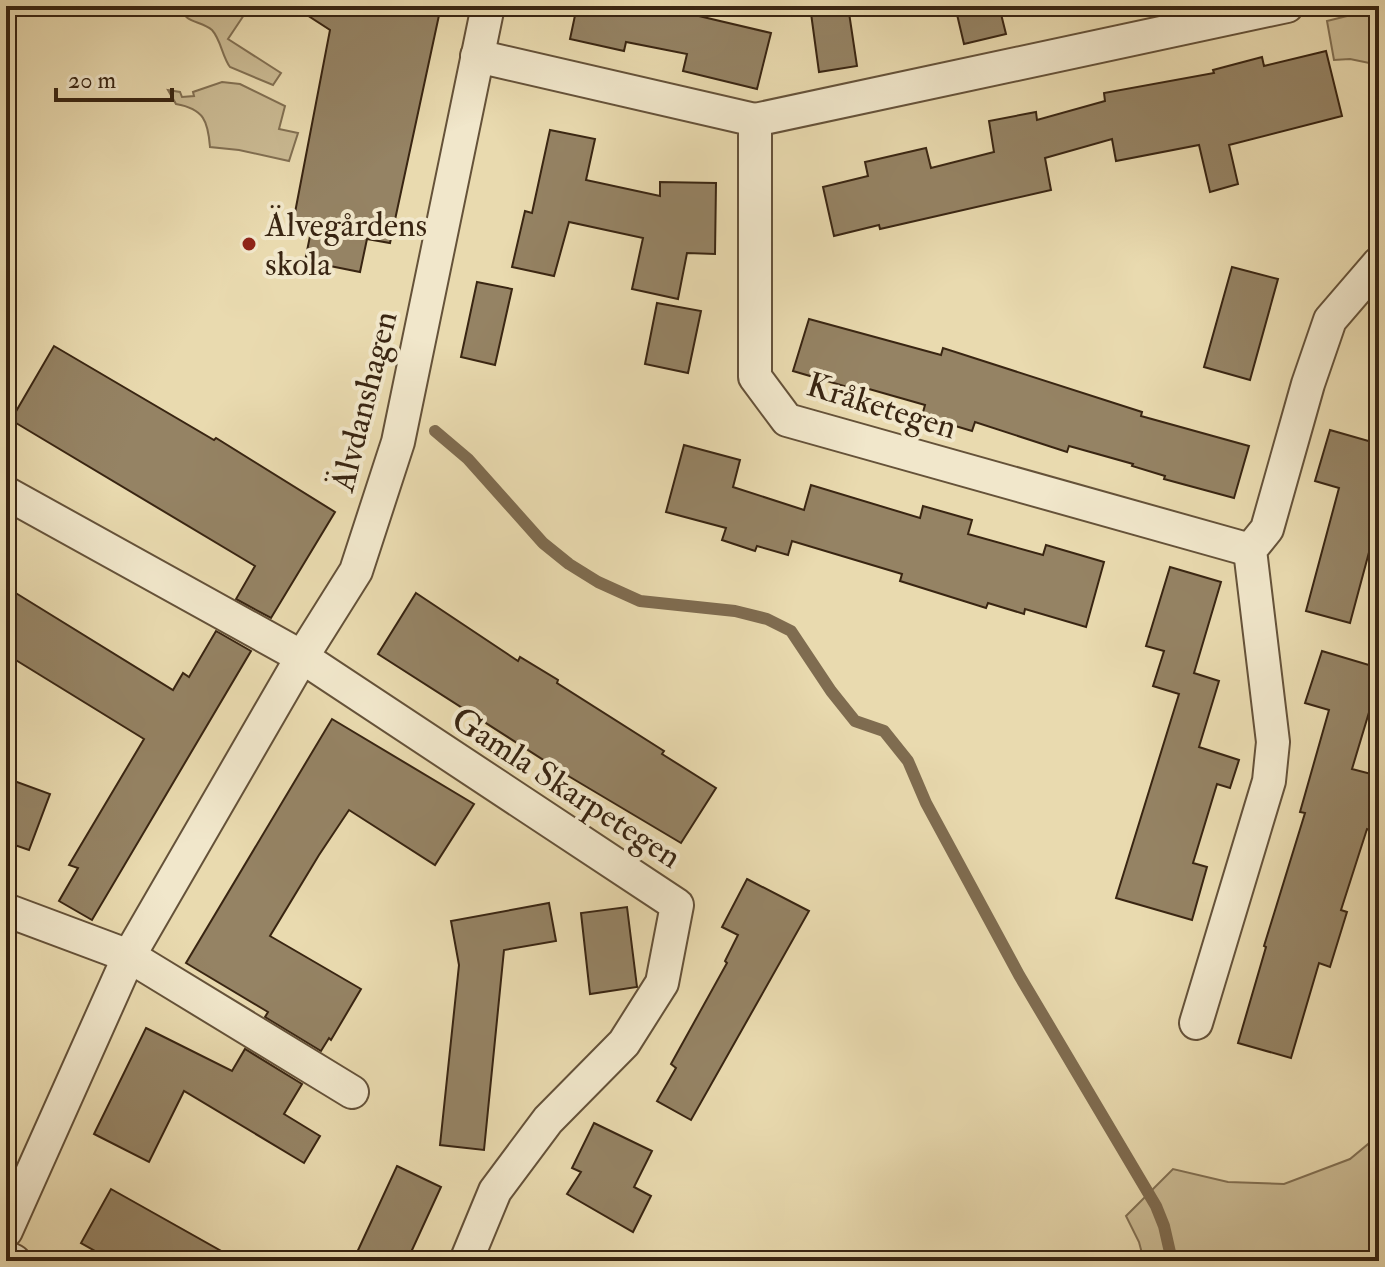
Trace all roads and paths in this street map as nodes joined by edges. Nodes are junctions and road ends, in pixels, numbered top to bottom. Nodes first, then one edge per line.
1 (488, 6) edge
2 (1287, 6) edge
3 (477, 56) junction
4 (755, 120) junction
5 (1379, 263) edge
6 (6, 493) edge
7 (1250, 550) junction
8 (302, 657) junction
9 (6, 910) edge
10 (129, 956) junction
11 (1196, 1023) dead end
12 (352, 1092) dead end
13 (6, 1231) edge
14 (6, 1257) edge
15 (14, 1261) edge
16 (466, 1261) edge

1 - 3 street, Älvdanshagen
2 - 4 street
3 - 4 street
3 - 8 street, Älvdanshagen
4 - 7 street, Kråketegen
5 - 7 street
6 - 8 street
7 - 11 street
8 - 10 street, Älvdanshagen
8 - 16 street, Gamla Skarpetegen
9 - 10 street
10 - 12 street
10 - 13 street, Älvdanshagen
14 - 15 street

